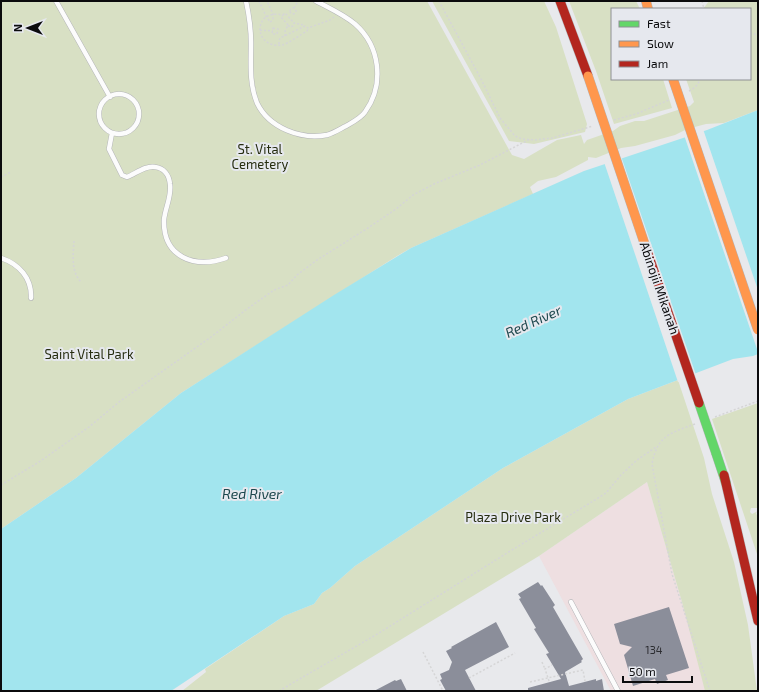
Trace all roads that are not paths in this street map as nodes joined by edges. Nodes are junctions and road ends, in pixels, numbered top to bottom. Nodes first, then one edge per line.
1 (56, 1) edge
2 (246, 1) edge
3 (316, 1) edge
4 (560, 1) edge
5 (673, 80) edge
6 (110, 96) junction
7 (112, 133) junction
8 (1, 258) edge
9 (226, 258) dead end
10 (31, 298) dead end
11 (758, 330) edge
12 (724, 475) junction
13 (753, 560) dead end
14 (572, 602) dead end
15 (758, 621) edge
16 (618, 691) edge

1 - 6 lane
2 - 3 lane
4 - 12 main road, Abinojii Mikanah, bridge
5 - 11 main road, bridge
6 - 7 lane
6 - 7 lane
7 - 9 lane
8 - 10 lane
12 - 13 main road, Abinojii Mikanah
12 - 15 main road
14 - 16 lane

